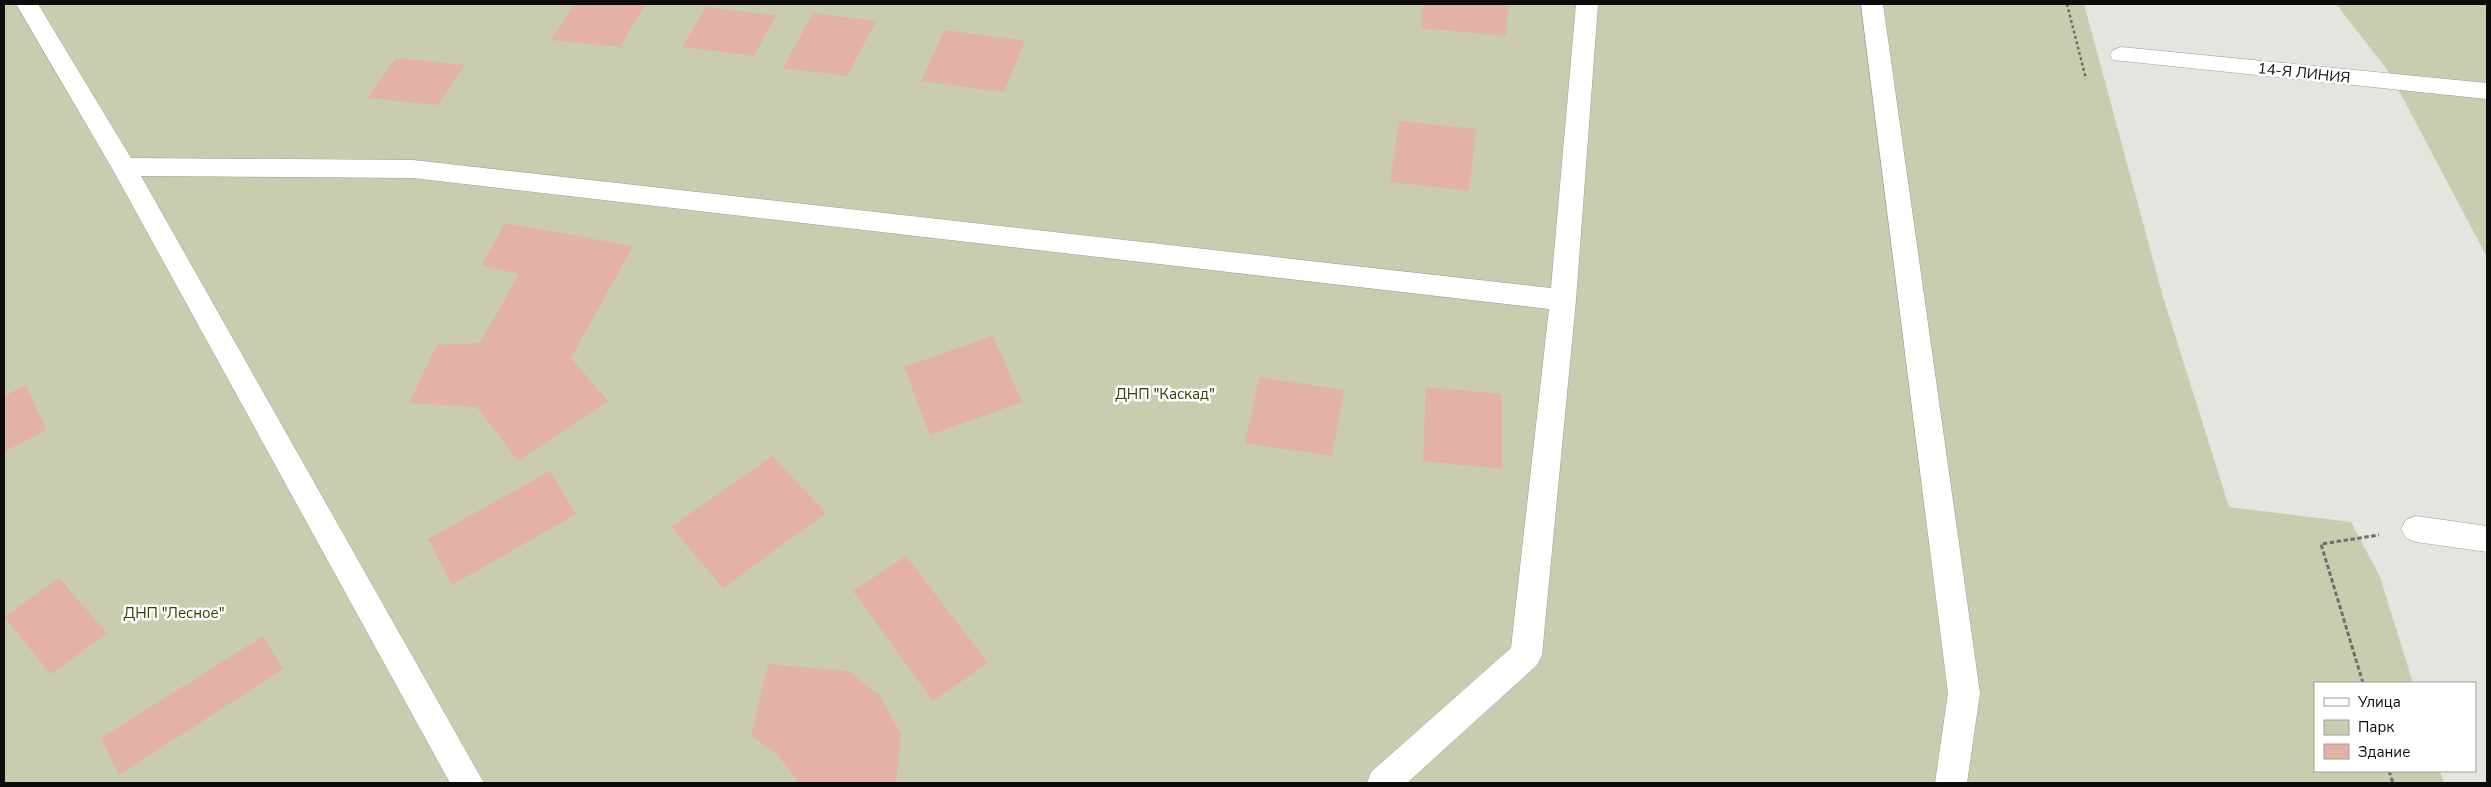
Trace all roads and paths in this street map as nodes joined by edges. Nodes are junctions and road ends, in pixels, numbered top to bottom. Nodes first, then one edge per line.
1 (27, 4) edge
2 (1587, 4) edge
3 (1872, 4) edge
4 (2067, 4) edge
5 (2121, 55) dead end
6 (2086, 79) dead end
7 (2487, 91) edge
8 (124, 167) junction
9 (1563, 300) junction
10 (2416, 529) joint
11 (2487, 539) edge
12 (2362, 682) edge
13 (468, 783) edge
14 (1384, 783) edge
15 (1951, 783) edge

1 - 8 street
2 - 9 street
3 - 15 street
4 - 6 path
5 - 7 street, 14-Я ЛИНИЯ
8 - 9 street
8 - 13 street
9 - 14 street
10 - 11 street
10 - 12 path

